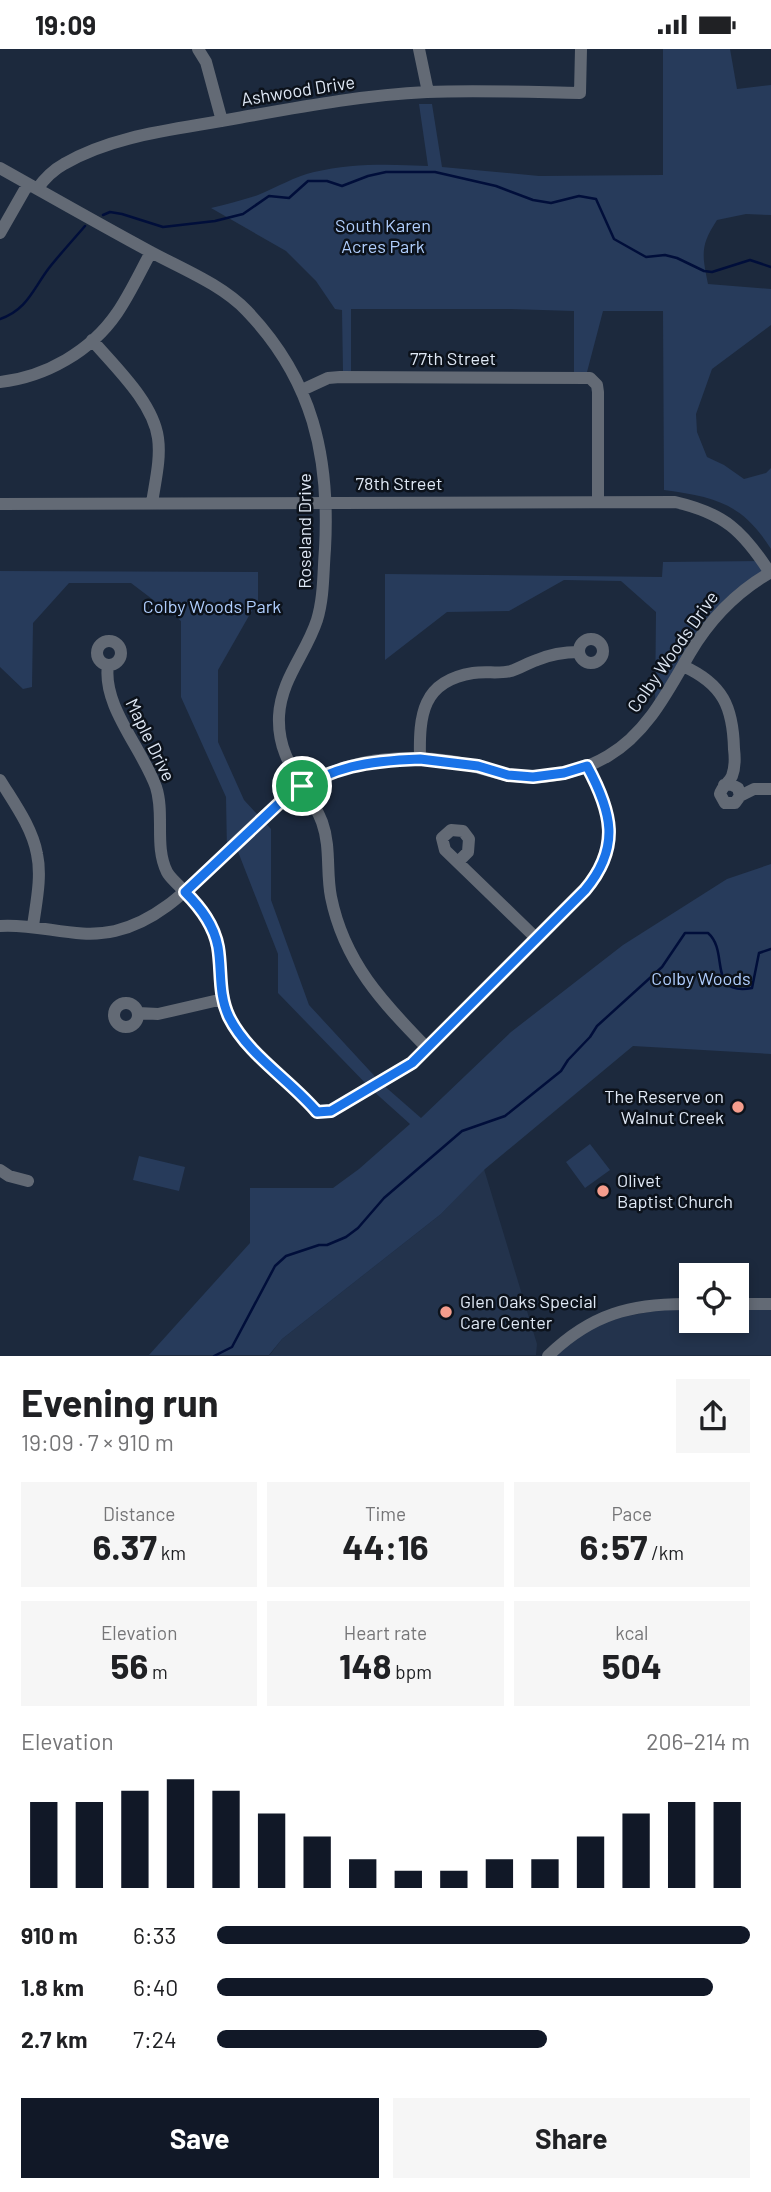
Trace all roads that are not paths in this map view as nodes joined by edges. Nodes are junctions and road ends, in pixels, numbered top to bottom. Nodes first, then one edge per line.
1 (198, 49) edge
2 (419, 49) edge
3 (581, 49) edge
4 (428, 92) junction
5 (222, 121) junction
6 (0, 168) edge
7 (33, 186) junction
8 (0, 233) edge
9 (151, 252) junction
10 (93, 340) junction
11 (0, 382) edge
12 (302, 390) junction
13 (598, 501) junction
14 (325, 502) junction
15 (152, 503) junction
16 (0, 504) edge
17 (771, 573) edge
18 (579, 652) dead end
19 (108, 665) dead end
20 (683, 666) junction
21 (420, 759) junction
22 (587, 766) junction
23 (0, 780) edge
24 (302, 786) junction
25 (771, 789) edge
26 (458, 862) dead end
27 (185, 892) junction
28 (0, 926) edge
29 (33, 926) junction
30 (536, 938) junction
31 (223, 999) junction
32 (138, 1013) dead end
33 (427, 1048) junction
34 (0, 1170) edge
35 (28, 1181) dead end
36 (679, 1304) edge
37 (749, 1304) edge
38 (771, 1304) edge
39 (548, 1356) edge

1 - 5 street
2 - 4 street
3 - 4 street, Ashwood Drive
4 - 5 street, Ashwood Drive
5 - 7 street, Ashwood Drive
6 - 7 street, Roseland Drive
7 - 8 street, Ashwood Drive
7 - 9 street, Roseland Drive
9 - 10 street
9 - 12 street, Roseland Drive
10 - 11 street
10 - 15 street
12 - 13 street, 77th Street
12 - 14 street, Roseland Drive
13 - 14 street, 78th Street
13 - 17 street, 78th Street
14 - 15 street, 78th Street
14 - 24 street, Roseland Drive
15 - 16 street, 78th Street
17 - 20 street, Colby Woods Drive
18 - 21 street
19 - 27 street, Maple Drive
20 - 22 street, Colby Woods Drive
20 - 25 street
21 - 22 street, Colby Woods Drive
21 - 24 street, Colby Woods Drive
22 - 30 street
23 - 29 street
24 - 27 street, Colby Woods Drive
24 - 33 street, Roseland Drive
26 - 30 street
27 - 29 street, Colby Woods Drive
27 - 31 street, Maple Drive
28 - 29 street, Colby Woods Drive
30 - 33 street
31 - 32 street
31 - 33 street, Maple Drive
34 - 35 street
36 - 39 street
37 - 38 street

